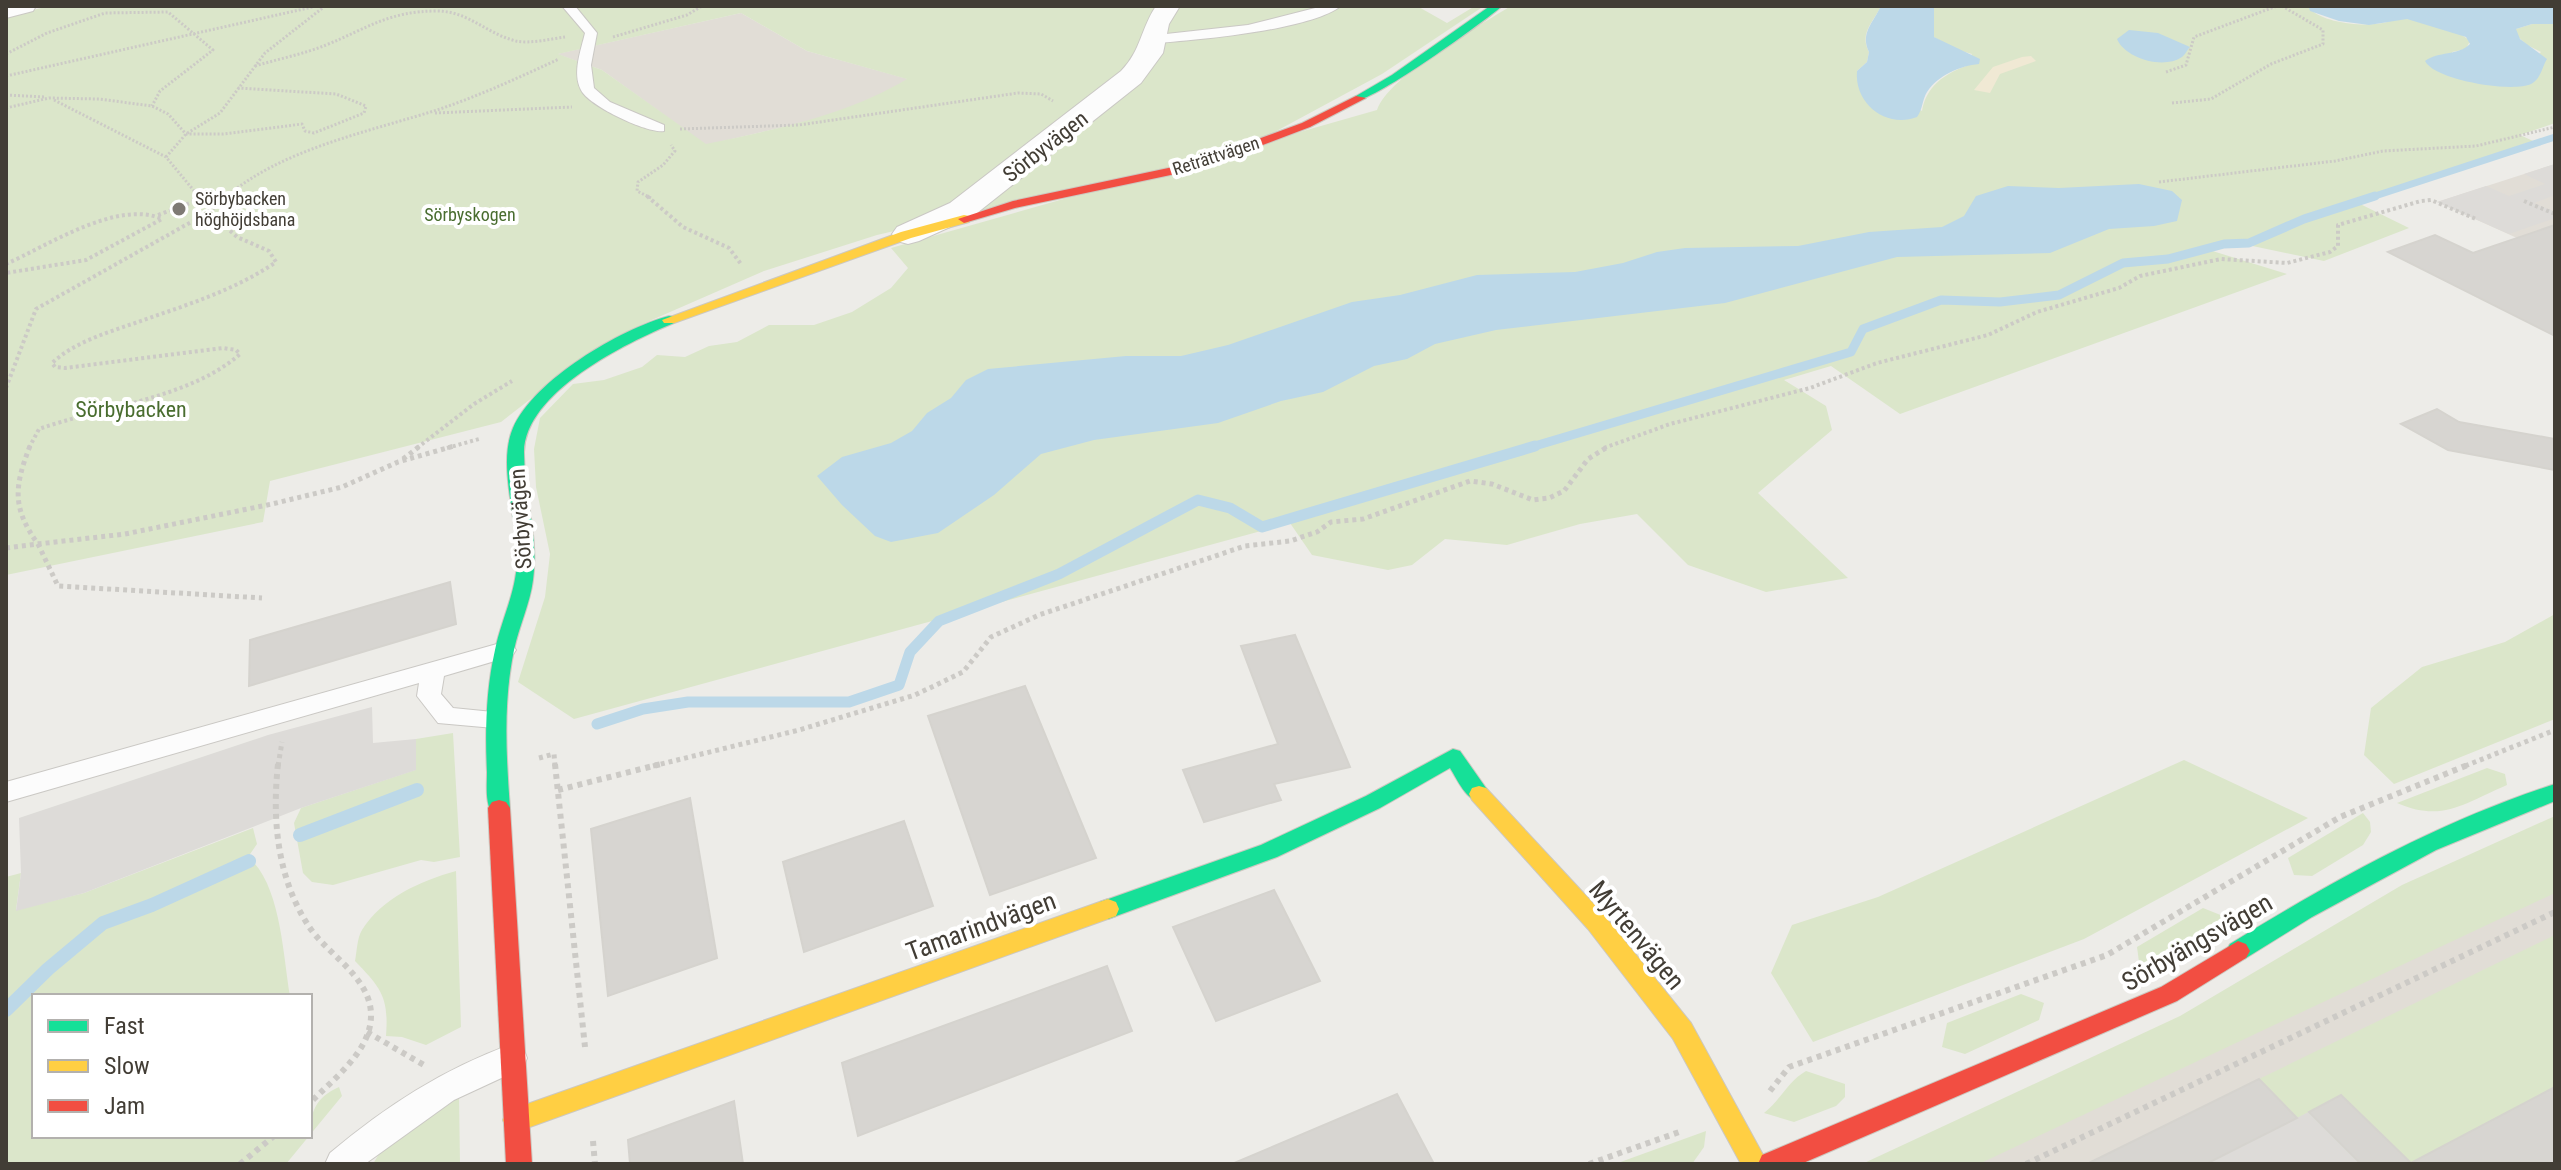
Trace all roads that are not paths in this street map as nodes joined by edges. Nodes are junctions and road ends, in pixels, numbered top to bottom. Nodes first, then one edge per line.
1 (24, 6) edge
2 (568, 6) edge
3 (1168, 6) edge
4 (1335, 6) edge
5 (1497, 6) edge
6 (6, 11) edge
7 (1157, 39) junction
8 (659, 128) road end
9 (906, 235) junction
10 (504, 650) junction
11 (433, 671) junction
12 (494, 719) junction
13 (1453, 757) joint
14 (6, 792) edge
15 (2555, 792) edge
16 (512, 1058) junction
17 (516, 1120) junction
18 (341, 1164) edge
19 (519, 1164) edge
20 (1755, 1164) edge
21 (1771, 1164) edge

1 - 6 street
2 - 8 lane
3 - 7 street, Sörbyvägen
4 - 7 lane
5 - 9 street, Reträttvägen
7 - 9 street, Sörbyvägen
9 - 10 street, Sörbyvägen
10 - 11 lane
10 - 12 street, Sörbyvägen
11 - 12 lane
11 - 14 lane
12 - 16 street, Sörbyvägen
13 - 17 street, Tamarindvägen
13 - 20 street, Myrtenvägen
15 - 21 street, Sörbyängsvägen
16 - 17 street, Sörbyvägen
16 - 18 lane
17 - 19 street, Sörbyvägen

